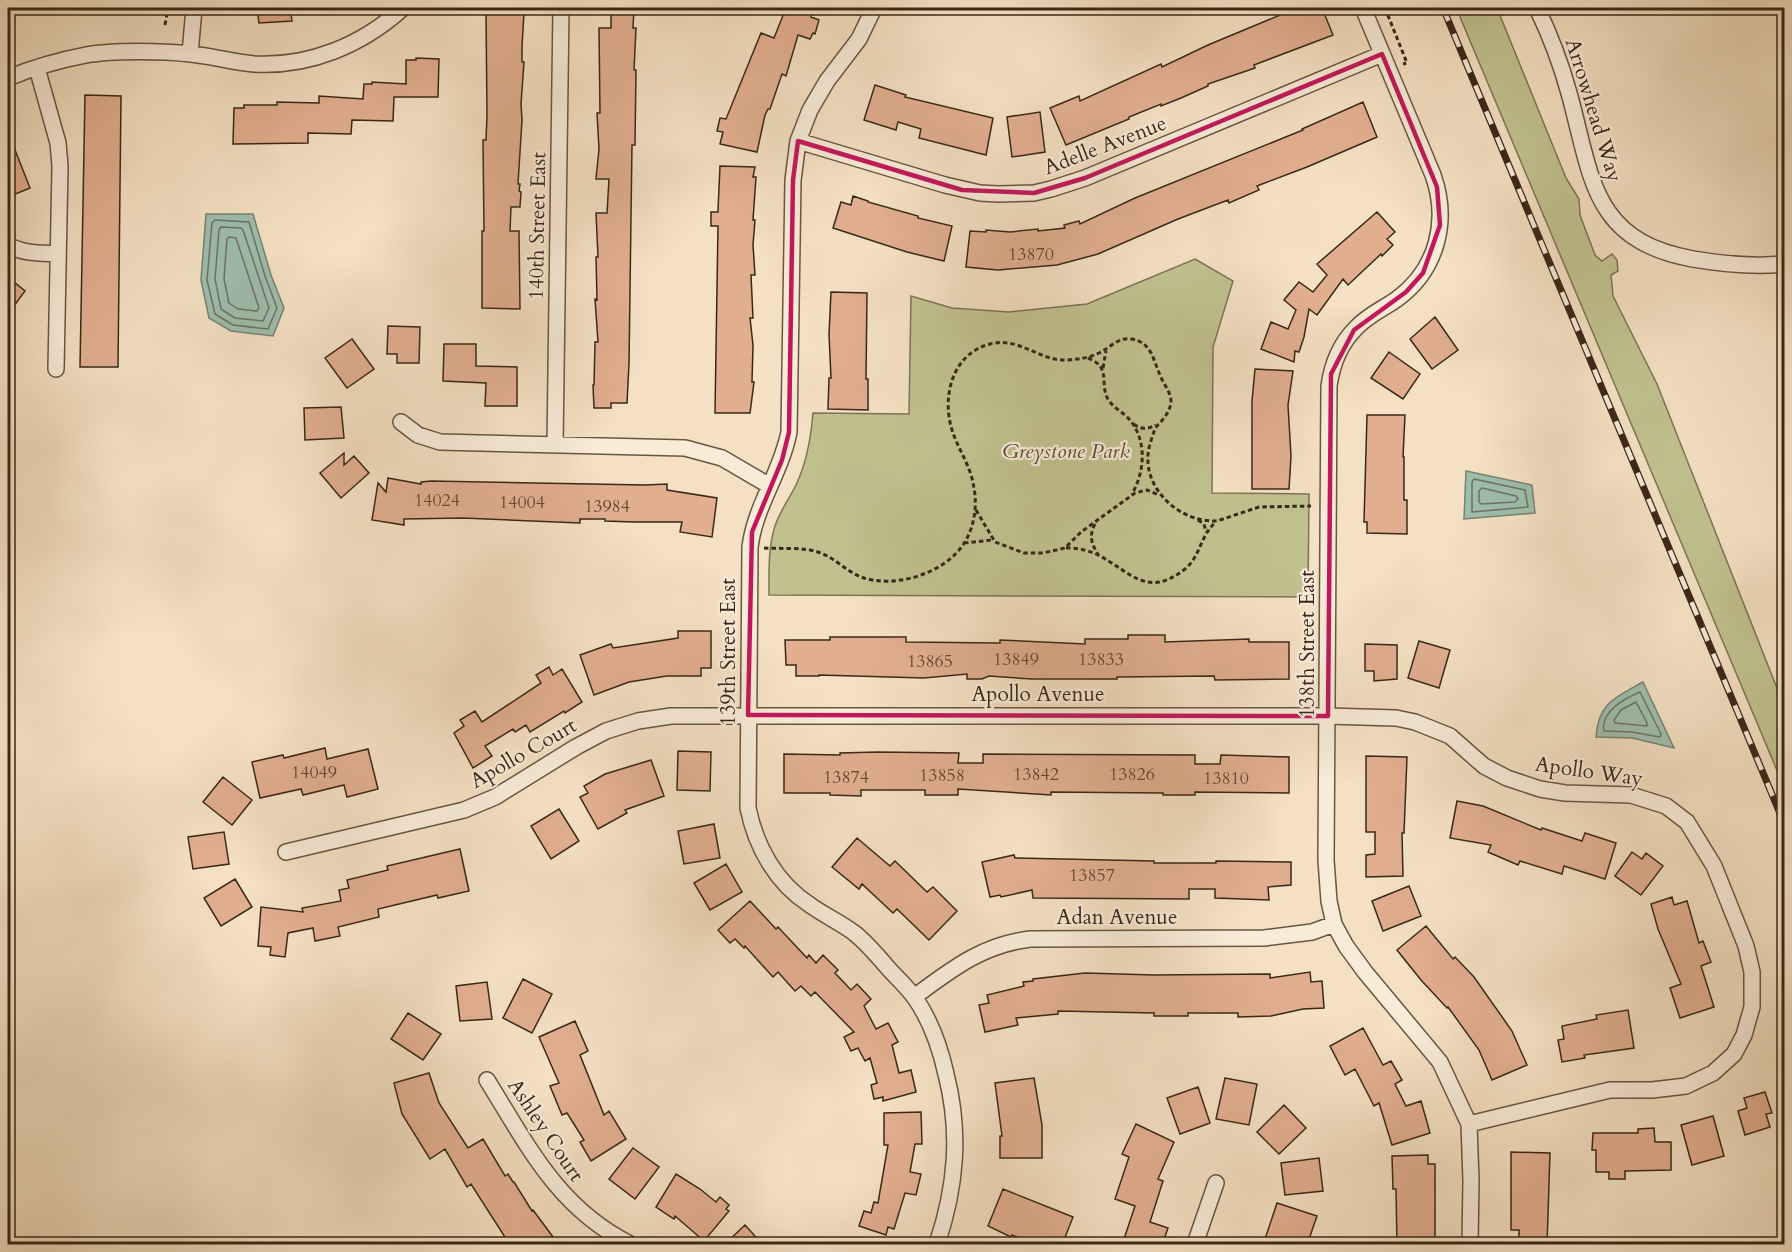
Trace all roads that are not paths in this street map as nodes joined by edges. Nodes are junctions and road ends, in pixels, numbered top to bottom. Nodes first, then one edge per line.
1 (194, 8) edge
2 (402, 8) edge
3 (561, 8) edge
4 (873, 8) edge
5 (1363, 8) edge
6 (1537, 8) edge
7 (190, 54) junction
8 (1382, 54) junction
9 (37, 68) junction
10 (8, 78) edge
11 (798, 141) junction
12 (8, 245) edge
13 (58, 254) junction
14 (1785, 264) edge
15 (56, 369) dead end
16 (401, 422) dead end
17 (555, 445) junction
18 (770, 486) junction
19 (748, 715) junction
20 (1328, 716) junction
21 (286, 852) dead end
22 (1334, 924) junction
23 (915, 997) junction
24 (487, 1080) dead end
25 (1469, 1124) junction
26 (1216, 1183) dead end
27 (630, 1245) edge
28 (937, 1245) edge
29 (1195, 1245) edge
30 (1470, 1245) edge

1 - 7 street
2 - 7 street
3 - 17 street, 140th Street East
4 - 11 street, 139th Street East
5 - 8 street, 138th Street East
6 - 14 street, Arrowhead Way
7 - 9 street
8 - 11 street, Adelle Avenue
8 - 20 street, 138th Street East
9 - 10 street
9 - 13 street
11 - 18 street, 139th Street East
12 - 13 street
13 - 15 street
16 - 17 street
17 - 18 street
18 - 19 street, 139th Street East
19 - 20 street, Apollo Avenue
19 - 21 street, Apollo Court
19 - 23 street, 139th Street East
20 - 22 street, 138th Street East
20 - 25 street, Apollo Way
22 - 23 street, Adan Avenue
22 - 25 street, 138th Street East
23 - 28 street, 139th Street East
24 - 27 street, Ashley Court
25 - 30 street, 138th Street East
26 - 29 street

